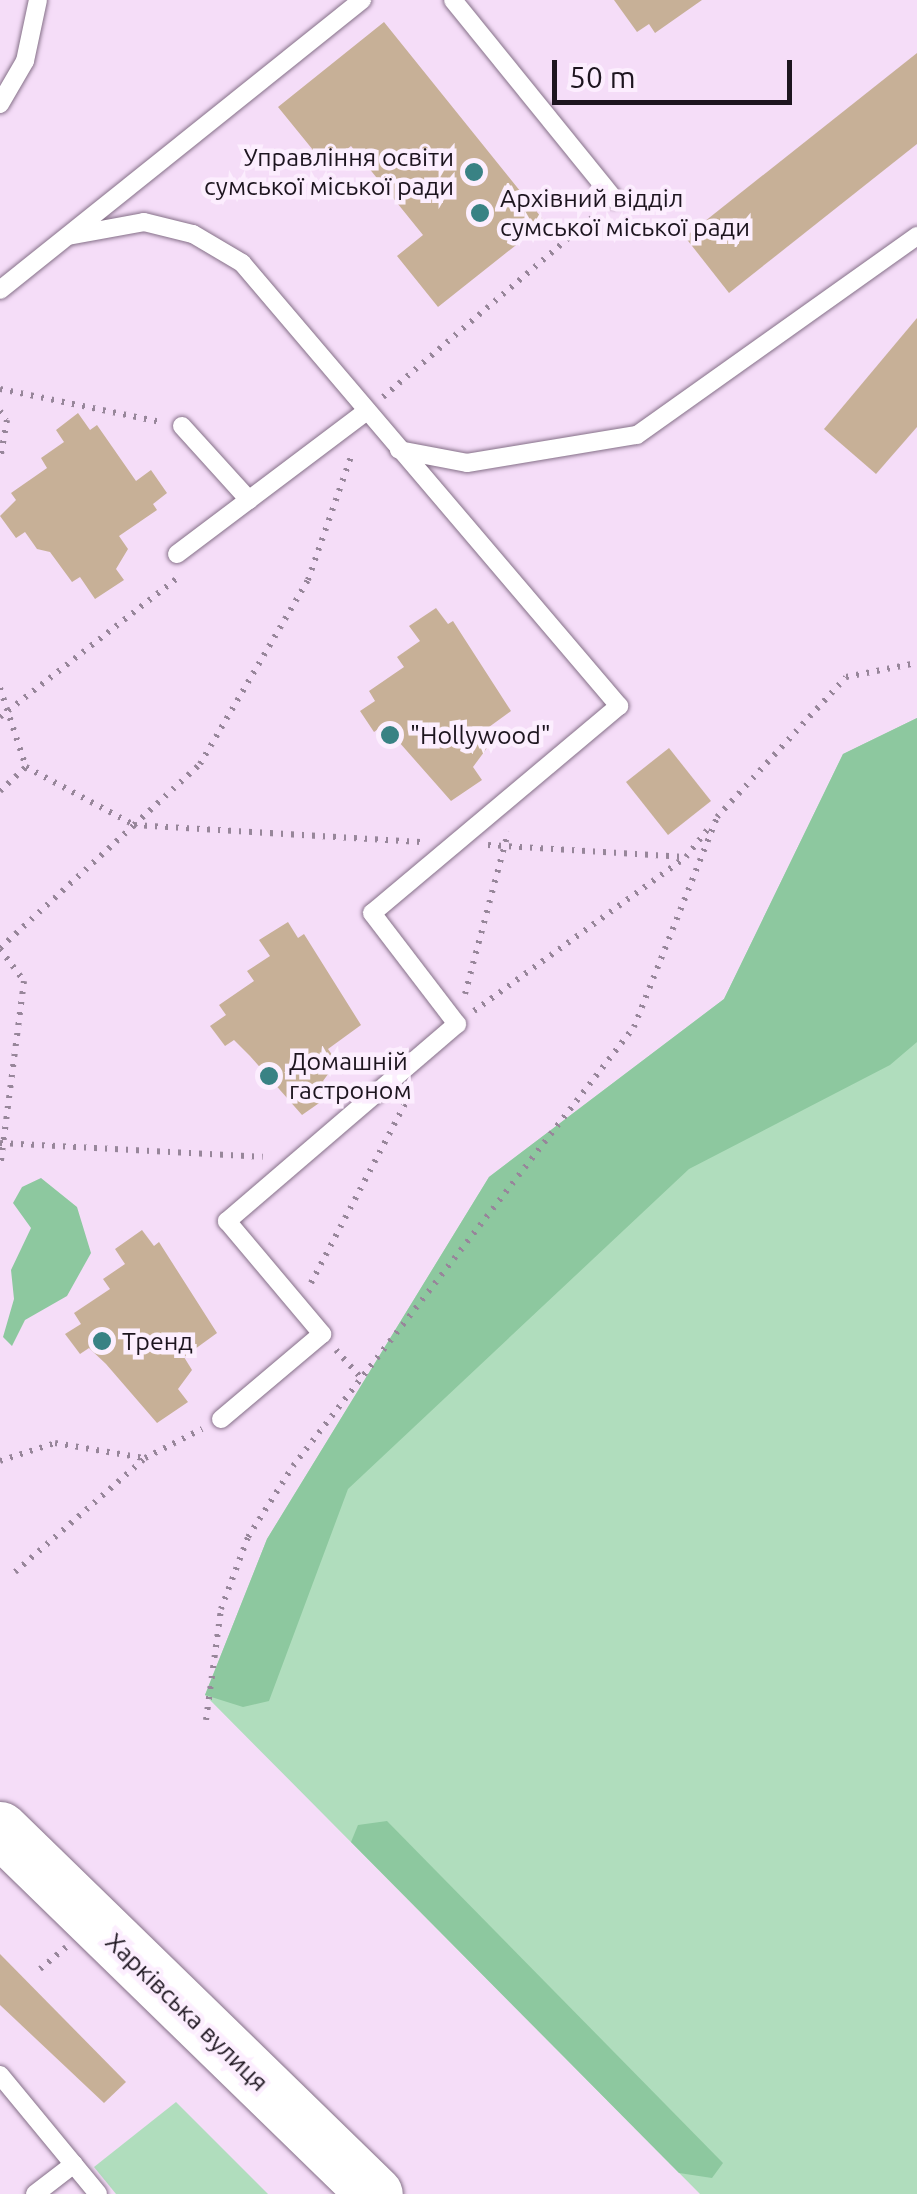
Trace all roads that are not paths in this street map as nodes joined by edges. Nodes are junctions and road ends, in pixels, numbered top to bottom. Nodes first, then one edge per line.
1 (38, 0) edge
2 (362, 0) edge
3 (452, 0) edge
4 (0, 104) edge
5 (614, 200) road end
6 (68, 236) junction
7 (917, 236) edge
8 (0, 290) edge
9 (367, 411) junction
10 (182, 426) road end
11 (399, 450) junction
12 (250, 500) junction
13 (177, 554) dead end
14 (221, 1419) road end
15 (0, 1829) edge
16 (0, 2075) edge
17 (74, 2164) junction
18 (36, 2194) edge
19 (98, 2194) edge
20 (375, 2194) edge

1 - 4 lane
2 - 6 lane
3 - 5 lane
6 - 8 lane
6 - 9 lane
7 - 11 lane
9 - 11 lane
9 - 12 lane
10 - 12 lane
11 - 14 lane
12 - 13 lane
15 - 20 main road, Харківська вулиця
16 - 17 lane
17 - 18 lane
17 - 19 lane

